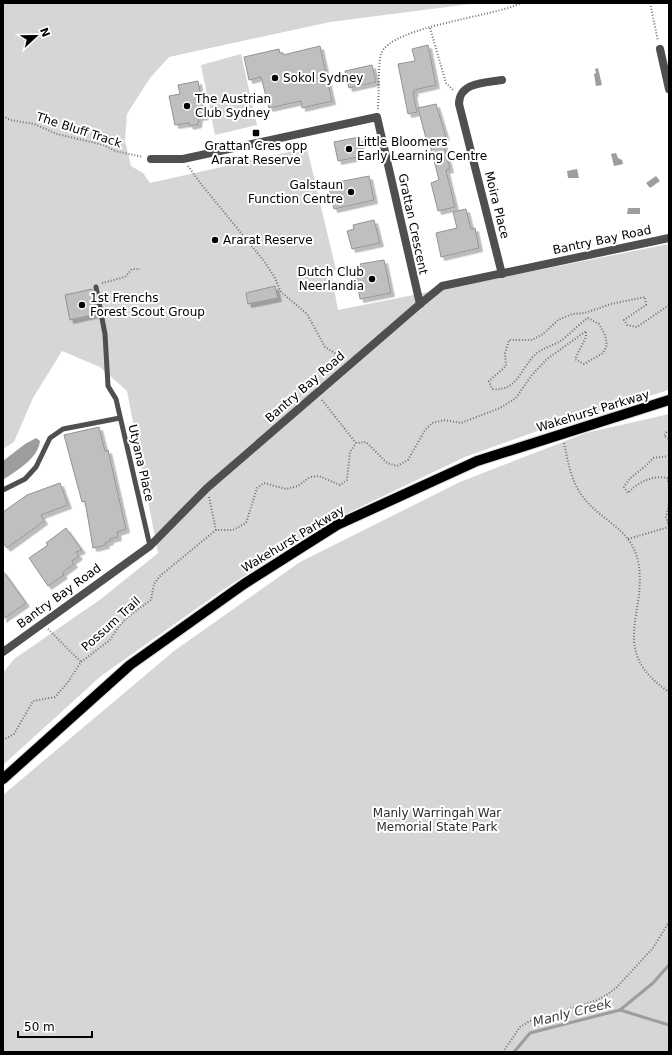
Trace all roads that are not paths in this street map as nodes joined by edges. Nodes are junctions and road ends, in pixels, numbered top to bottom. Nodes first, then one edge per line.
1 (660, 49) road end
2 (502, 80) dead end
3 (669, 89) edge
4 (151, 159) road end
5 (669, 238) edge
6 (502, 274) junction
7 (96, 287) road end
8 (420, 304) junction
9 (669, 400) edge
10 (120, 418) junction
11 (3, 490) edge
12 (150, 546) junction
13 (3, 652) edge
14 (3, 779) edge

1 - 3 street
2 - 6 street, Moira Place
4 - 8 street, Grattan Crescent
5 - 6 street, Bantry Bay Road
6 - 8 street, Bantry Bay Road
7 - 10 lane, Utyana Place
8 - 12 street, Bantry Bay Road
9 - 14 main road, Wakehurst Parkway
10 - 11 lane
10 - 12 lane, Utyana Place
12 - 13 street, Bantry Bay Road

